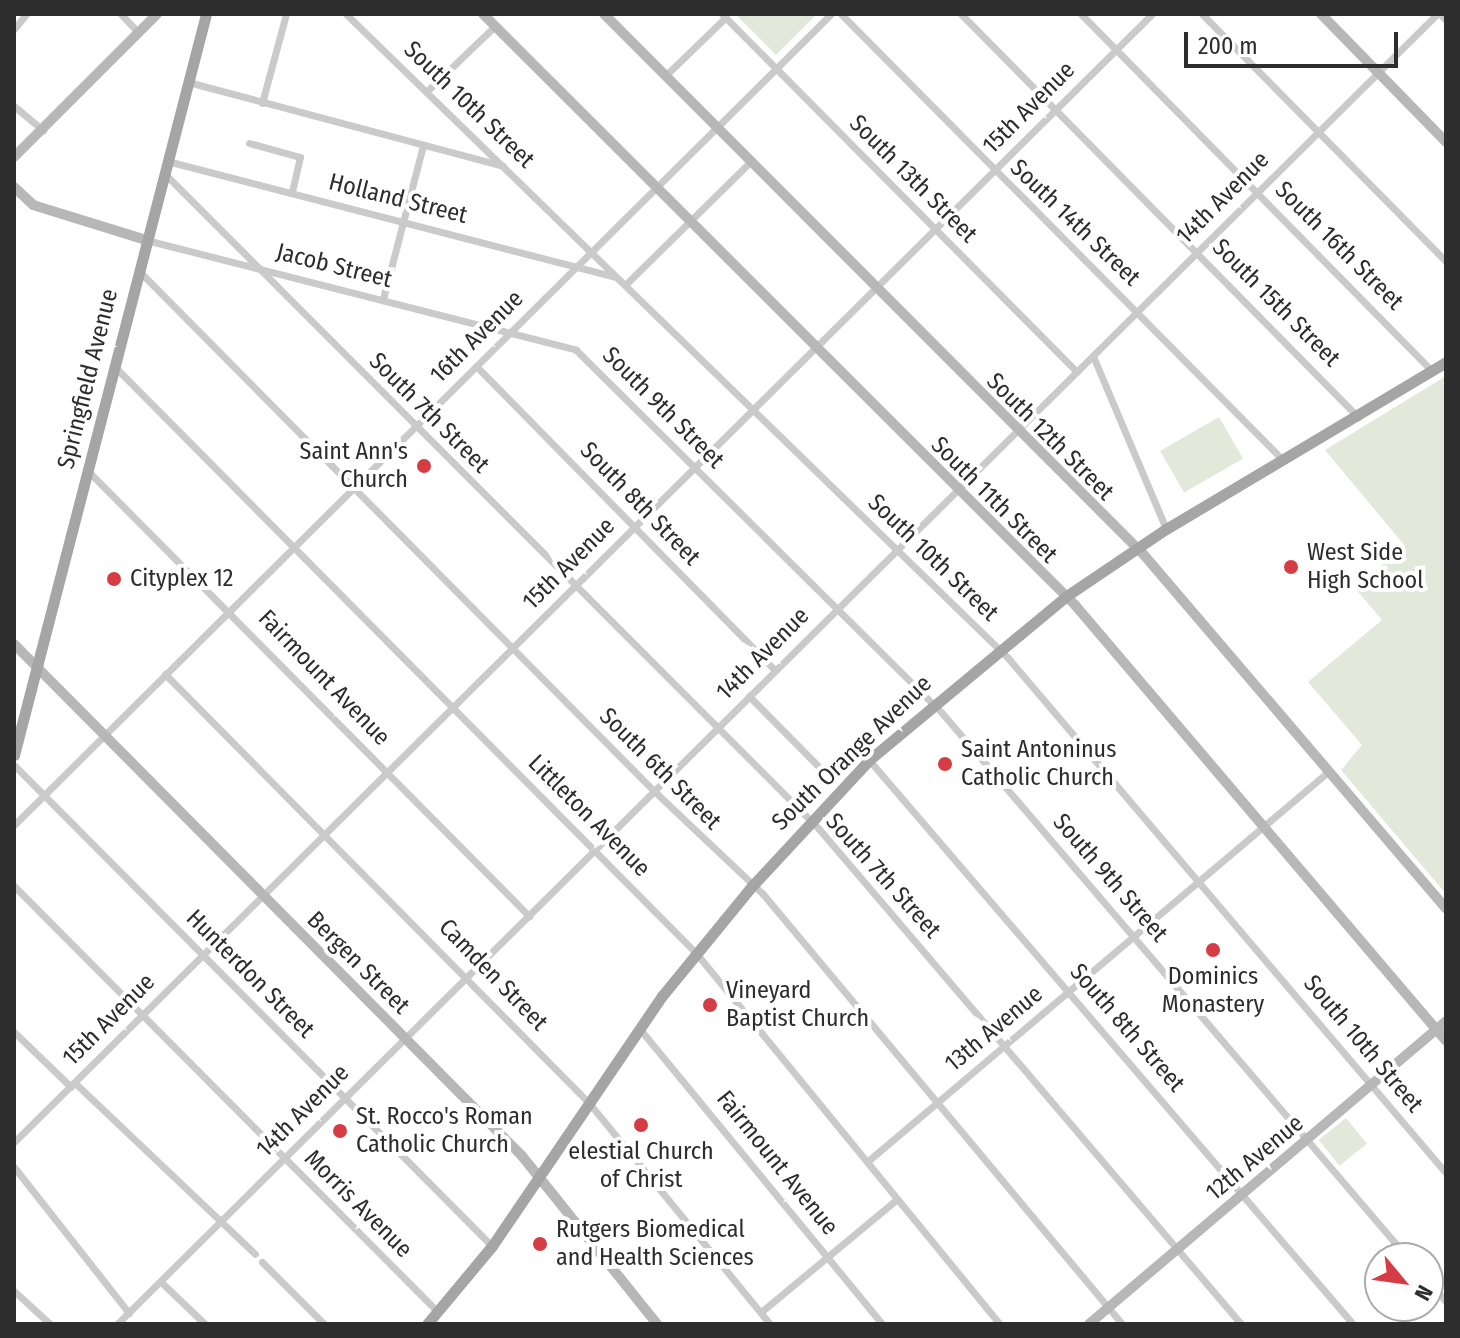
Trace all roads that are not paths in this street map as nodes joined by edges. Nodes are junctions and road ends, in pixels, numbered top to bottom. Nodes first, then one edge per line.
1 (26, 14) edge
2 (121, 14) edge
3 (157, 14) edge
4 (206, 14) edge
5 (286, 14) edge
6 (346, 14) edge
7 (483, 14) edge
8 (604, 14) edge
9 (831, 14) edge
10 (841, 14) edge
11 (961, 14) edge
12 (1081, 14) edge
13 (1152, 14) edge
14 (1202, 14) edge
15 (1321, 14) edge
16 (1439, 14) edge
17 (724, 16) edge
18 (1446, 20) edge
19 (495, 26) junction
20 (14, 29) edge
21 (139, 33) junction
22 (1116, 50) junction
23 (777, 69) junction
24 (1378, 72) junction
25 (665, 76) junction
26 (188, 82) junction
27 (427, 91) junction
28 (262, 103) junction
29 (14, 106) edge
30 (1056, 109) junction
31 (717, 129) junction
32 (43, 130) junction
33 (1318, 132) junction
34 (1446, 142) edge
35 (249, 143) dead end
36 (423, 145) junction
37 (14, 157) edge
38 (750, 162) junction
39 (166, 166) junction
40 (504, 166) junction
41 (993, 172) junction
42 (14, 187) edge
43 (657, 188) junction
44 (1258, 192) junction
45 (292, 193) junction
46 (689, 220) junction
47 (403, 221) junction
48 (935, 230) junction
49 (146, 240) junction
50 (591, 252) junction
51 (1198, 252) junction
52 (1446, 261) edge
53 (578, 266) junction
54 (256, 267) junction
55 (139, 270) junction
56 (617, 278) junction
57 (625, 285) junction
58 (875, 289) junction
59 (383, 299) junction
60 (1138, 311) junction
61 (512, 331) junction
62 (816, 347) junction
63 (1093, 356) junction
64 (1446, 362) edge
65 (476, 366) junction
66 (115, 367) junction
67 (1432, 371) junction
68 (1077, 372) junction
69 (753, 410) junction
70 (1358, 417) junction
71 (414, 427) junction
72 (1016, 432) junction
73 (1282, 459) junction
74 (695, 468) junction
75 (88, 471) junction
76 (352, 489) junction
77 (957, 491) junction
78 (635, 527) junction
79 (1166, 529) junction
80 (294, 546) junction
81 (1136, 548) junction
82 (897, 550) junction
83 (574, 588) junction
84 (1065, 597) junction
85 (229, 610) junction
86 (835, 611) junction
87 (14, 644) edge
88 (512, 649) junction
89 (998, 649) junction
90 (36, 666) junction
91 (775, 670) junction
92 (165, 674) junction
93 (749, 696) junction
94 (932, 704) junction
95 (453, 708) junction
96 (715, 730) junction
97 (104, 734) junction
98 (14, 755) edge
99 (869, 760) junction
100 (14, 765) edge
101 (1329, 771) junction
102 (388, 772) junction
103 (828, 776) dead end
104 (654, 791) junction
105 (43, 795) junction
106 (809, 821) junction
107 (14, 825) edge
108 (1264, 827) junction
109 (326, 833) junction
110 (594, 851) junction
111 (1199, 882) junction
112 (753, 885) junction
113 (14, 886) edge
114 (263, 896) junction
115 (1446, 909) edge
116 (529, 916) junction
117 (1134, 936) junction
118 (696, 953) junction
119 (203, 956) junction
120 (467, 977) junction
121 (1070, 991) junction
122 (142, 1016) junction
123 (1446, 1021) edge
124 (639, 1028) junction
125 (1436, 1030) junction
126 (14, 1032) edge
127 (405, 1038) junction
128 (1446, 1041) edge
129 (1005, 1047) junction
130 (1372, 1084) junction
131 (73, 1085) junction
132 (344, 1097) junction
133 (940, 1102) junction
134 (589, 1103) junction
135 (1308, 1140) junction
136 (14, 1142) edge
137 (284, 1158) junction
138 (868, 1161) junction
139 (14, 1167) edge
140 (1446, 1173) edge
141 (539, 1178) junction
142 (1243, 1195) junction
143 (897, 1199) junction
144 (220, 1221) junction
145 (1394, 1242) edge
146 (492, 1246) junction
147 (1178, 1250) junction
148 (255, 1254) dead end
149 (827, 1257) junction
150 (262, 1262) dead end
151 (161, 1282) junction
152 (14, 1291) edge
153 (1109, 1308) junction
154 (437, 1311) junction
155 (761, 1312) junction
156 (129, 1313) junction
157 (50, 1324) edge
158 (117, 1324) edge
159 (205, 1324) edge
160 (324, 1324) edge
161 (427, 1324) edge
162 (657, 1324) edge
163 (770, 1324) edge
164 (882, 1324) edge
165 (1000, 1324) edge
166 (1089, 1324) edge
167 (1122, 1324) edge
168 (1241, 1324) edge
169 (1353, 1324) edge

1 - 20 street
2 - 21 street
3 - 21 street
4 - 26 main road, Springfield Avenue
5 - 28 street
6 - 27 street, South 10th Street
7 - 19 street, South 11th Street
8 - 25 street, South 12th Street
9 - 23 street, 16th Avenue
10 - 41 street, South 14th Street
11 - 30 street, South 15th Street
12 - 22 street, South 16th Street
13 - 22 street, 15th Avenue
14 - 33 street
15 - 24 street
16 - 18 street
16 - 24 street, 14th Avenue
17 - 23 street, South 13th Street
17 - 25 street
19 - 27 street
19 - 43 street, South 11th Street
21 - 32 street
22 - 30 street, 15th Avenue
22 - 44 street, South 16th Street
23 - 31 street, 16th Avenue
23 - 48 street, South 13th Street
24 - 33 street, 14th Avenue
24 - 34 street
25 - 31 street, South 12th Street
26 - 28 street
26 - 39 main road, Springfield Avenue
27 - 40 street, South 10th Street
28 - 36 street
29 - 32 street
30 - 41 street, 15th Avenue
30 - 51 street, South 15th Street
31 - 38 street, South 12th Street
31 - 43 street, 16th Avenue
32 - 37 street
33 - 44 street, 14th Avenue
33 - 52 street
35 - 45 street
36 - 40 street
36 - 47 street
38 - 46 street
38 - 58 street, South 12th Street
39 - 45 street, Holland Street
39 - 49 main road, Springfield Avenue
39 - 54 street, South 7th Street
40 - 50 street, South 10th Street
41 - 48 street, 15th Avenue
41 - 60 street, South 14th Street
42 - 49 street
43 - 46 street, South 11th Street
43 - 50 street, 16th Avenue
44 - 51 street, 14th Avenue
44 - 67 street, South 16th Street
45 - 47 street, Holland Street
46 - 57 street
46 - 62 street, South 11th Street
47 - 53 street, Holland Street
47 - 59 street
48 - 58 street, 15th Avenue
48 - 68 street, South 13th Street
49 - 54 street, Jacob Street
49 - 55 main road, Springfield Avenue
50 - 53 street, 16th Avenue
50 - 56 street, South 10th Street
51 - 60 street, 14th Avenue
51 - 70 street, South 15th Street
53 - 56 street, Holland Street
53 - 61 street, 16th Avenue
54 - 59 street, Jacob Street
54 - 71 street, South 7th Street
55 - 66 main road, Springfield Avenue
55 - 76 street, South 6th Street
56 - 57 street, South 10th Street
57 - 69 street, South 10th Street
58 - 62 street, 15th Avenue
58 - 72 street, South 12th Street
59 - 61 street, Jacob Street
60 - 63 street, 14th Avenue
60 - 73 street, South 14th Street
61 - 65 street, 16th Avenue
61 - 74 street, South 9th Street
62 - 69 street, 15th Avenue
62 - 77 street, South 11th Street
63 - 68 street, 14th Avenue
63 - 79 street
64 - 67 main road, South Orange Avenue
65 - 71 street, 16th Avenue
65 - 78 street, South 8th Street
66 - 75 main road, Springfield Avenue
66 - 80 street, Littleton Avenue
67 - 70 main road, South Orange Avenue
68 - 72 street, 14th Avenue
69 - 74 street, 15th Avenue
69 - 82 street, South 10th Street
70 - 73 main road, South Orange Avenue
71 - 76 street, 16th Avenue
71 - 83 street, South 7th Street
72 - 77 street, 14th Avenue
72 - 81 street, South 12th Street
73 - 79 main road, South Orange Avenue
74 - 78 street, 15th Avenue
74 - 86 street, South 9th Street
75 - 85 street, Fairmount Avenue
75 - 90 main road, Springfield Avenue
76 - 80 street, 16th Avenue
76 - 88 street, South 6th Street
77 - 82 street, 14th Avenue
77 - 84 street, South 11th Street
78 - 83 street, 15th Avenue
78 - 91 street, South 8th Street
79 - 81 main road, South Orange Avenue
80 - 85 street, 16th Avenue
80 - 95 street, Littleton Avenue
81 - 84 main road, South Orange Avenue
81 - 101 street, South 12th Street
82 - 86 street, 14th Avenue
82 - 89 street, South 10th Street
83 - 88 street, 15th Avenue
83 - 96 street, South 7th Street
84 - 89 main road, South Orange Avenue
84 - 108 street, South 11th Street
85 - 92 street, 16th Avenue
85 - 102 street, Fairmount Avenue
86 - 91 street, 14th Avenue
86 - 94 street, South 9th Street
87 - 90 street, Bergen Street
88 - 95 street, 15th Avenue
88 - 104 street, South 6th Street
89 - 94 main road, South Orange Avenue
89 - 111 street, South 10th Street
90 - 97 street, Bergen Street
90 - 98 main road, Springfield Avenue
91 - 93 street, 14th Avenue
92 - 97 street, 16th Avenue
92 - 109 street, Camden Street
93 - 96 street, 14th Avenue
93 - 103 street
94 - 99 main road, South Orange Avenue
94 - 117 street, South 9th Street
95 - 102 street, 15th Avenue
95 - 110 street, Littleton Avenue
96 - 104 street, 14th Avenue
96 - 106 street, South 7th Street
97 - 105 street, 16th Avenue
97 - 114 street, Bergen Street
99 - 106 main road, South Orange Avenue
99 - 121 street, South 8th Street
100 - 105 street, Hunterdon Street
101 - 108 street, 13th Avenue
101 - 115 street, South 12th Street
102 - 109 street, 15th Avenue
102 - 116 street, Fairmount Avenue
104 - 110 street, 14th Avenue
104 - 112 street, South 6th Street
105 - 107 street, 16th Avenue
105 - 119 street, Hunterdon Street
106 - 112 main road, South Orange Avenue
106 - 129 street, South 7th Street
108 - 111 street, 13th Avenue
108 - 125 street, South 11th Street
109 - 114 street, 15th Avenue
109 - 120 street, Camden Street
110 - 116 street, 14th Avenue
110 - 118 street, Littleton Avenue
111 - 117 street, 13th Avenue
111 - 130 street, South 10th Street
112 - 118 main road, South Orange Avenue
112 - 133 street, South 6th Street
113 - 122 street, Morris Avenue
114 - 119 street, 15th Avenue
114 - 127 street, Bergen Street
116 - 120 street, 14th Avenue
117 - 121 street, 13th Avenue
117 - 135 street, South 9th Street
118 - 124 main road, South Orange Avenue
118 - 138 street, Littleton Avenue
119 - 122 street, 15th Avenue
119 - 132 street, Hunterdon Street
120 - 127 street, 14th Avenue
120 - 134 street, Camden Street
121 - 129 street, 13th Avenue
121 - 142 street, South 8th Street
122 - 131 street, 15th Avenue
122 - 137 street, Morris Avenue
123 - 125 street, 12th Avenue
124 - 134 main road, South Orange Avenue
124 - 149 street, Fairmount Avenue
125 - 128 street, South 11th Street
125 - 130 street, 12th Avenue
126 - 131 street
127 - 132 street, 14th Avenue
127 - 141 street, Bergen Street
129 - 133 street, 13th Avenue
129 - 147 street, South 7th Street
130 - 135 street, 12th Avenue
130 - 140 street, South 10th Street
131 - 136 street, 15th Avenue
131 - 144 street
132 - 137 street, 14th Avenue
132 - 146 street, Hunterdon Street
133 - 138 street, 13th Avenue
133 - 153 street, South 6th Street
134 - 141 main road, South Orange Avenue
134 - 155 street, Camden Street
135 - 142 street, 12th Avenue
135 - 145 street, South 9th Street
137 - 144 street, 14th Avenue
137 - 154 street, Morris Avenue
138 - 143 street, Littleton Avenue
139 - 156 street
141 - 146 main road, South Orange Avenue
141 - 162 street, Bergen Street
142 - 147 street, 12th Avenue
142 - 169 street, South 8th Street
143 - 149 street
143 - 165 street, Littleton Avenue
144 - 148 street
144 - 151 street, 14th Avenue
146 - 154 main road, South Orange Avenue
147 - 153 street, 12th Avenue
147 - 168 street, South 7th Street
149 - 155 street
149 - 164 street, Fairmount Avenue
150 - 160 street
151 - 156 street, 14th Avenue
151 - 159 street
152 - 157 street
153 - 166 street, 12th Avenue
153 - 167 street, South 6th Street
154 - 161 main road, South Orange Avenue
155 - 163 street, Camden Street
156 - 158 street, 14th Avenue

